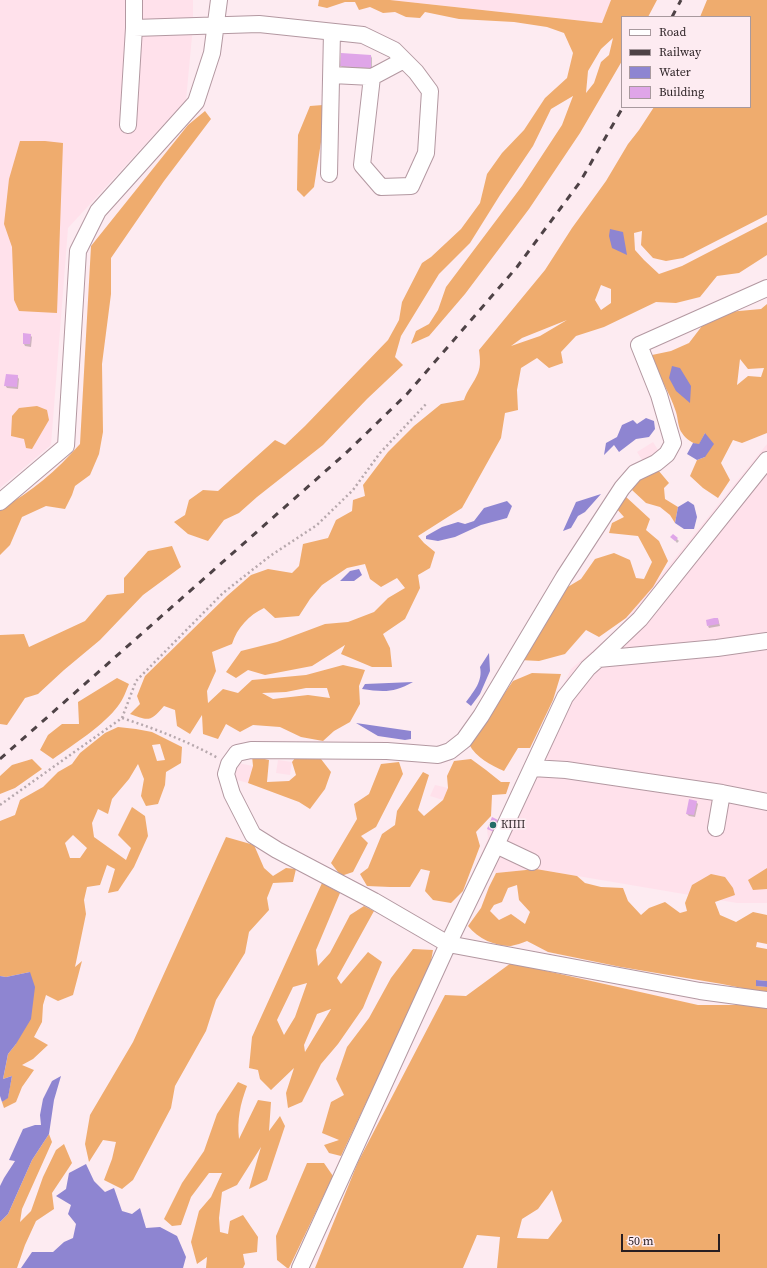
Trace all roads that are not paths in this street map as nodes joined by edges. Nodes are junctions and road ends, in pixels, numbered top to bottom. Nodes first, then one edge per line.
1 (134, 0) edge
2 (219, 0) edge
3 (215, 26) junction
4 (134, 28) junction
5 (332, 32) junction
6 (404, 60) junction
7 (332, 74) junction
8 (372, 77) junction
9 (128, 125) dead end
10 (329, 174) dead end
11 (767, 288) edge
12 (767, 460) edge
13 (0, 502) edge
14 (767, 642) edge
15 (598, 659) junction
16 (532, 768) junction
17 (722, 793) junction
18 (767, 802) edge
19 (716, 828) dead end
20 (496, 845) junction
21 (532, 862) dead end
22 (448, 944) junction
23 (767, 1000) edge
24 (300, 1268) edge

1 - 4 street
2 - 3 street
3 - 4 street
3 - 5 street
3 - 13 street
4 - 9 street
5 - 6 street
5 - 7 street
6 - 8 street
6 - 8 street
7 - 8 street
7 - 10 street
11 - 22 street
12 - 15 street
14 - 15 street
15 - 16 street
16 - 17 street
16 - 20 street
17 - 18 street
17 - 19 street
20 - 21 street
20 - 22 street
22 - 23 street
22 - 24 street

